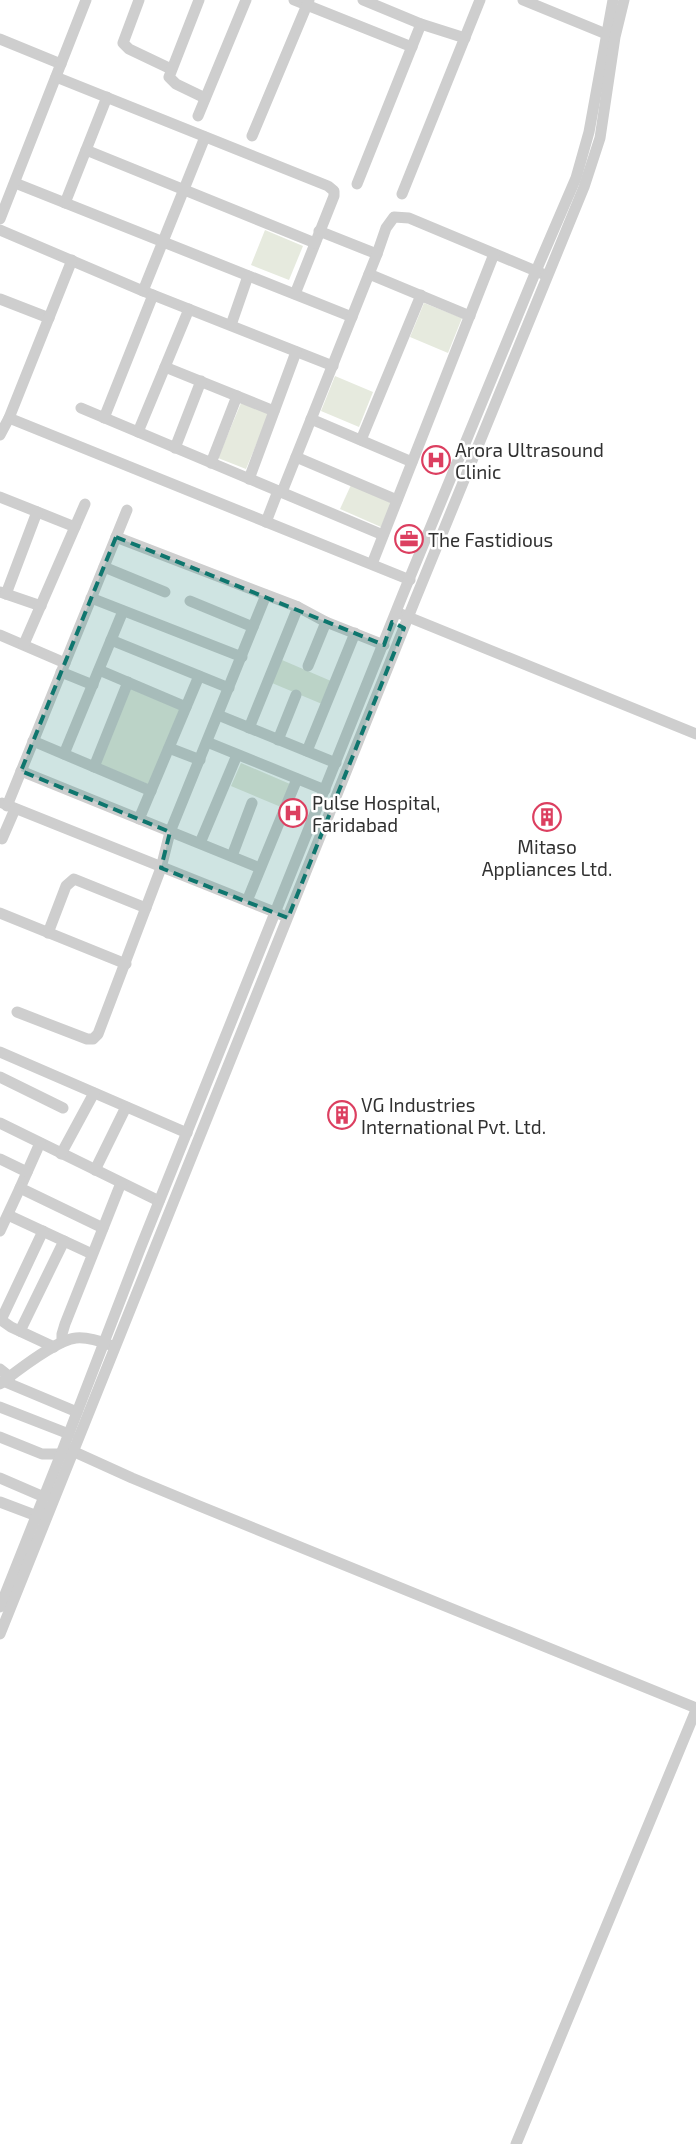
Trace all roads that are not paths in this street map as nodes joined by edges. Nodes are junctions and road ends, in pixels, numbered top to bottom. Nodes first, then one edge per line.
1 (86, 0) edge
2 (139, 0) edge
3 (199, 0) edge
4 (246, 0) edge
5 (294, 0) edge
6 (363, 0) edge
7 (480, 0) edge
8 (523, 0) edge
9 (613, 0) edge
10 (624, 0) edge
11 (308, 3) edge
12 (421, 24) junction
13 (610, 36) junction
14 (465, 38) junction
15 (0, 39) edge
16 (412, 47) junction
17 (61, 64) junction
18 (172, 69) junction
19 (56, 77) junction
20 (107, 97) junction
21 (205, 98) junction
22 (198, 116) dead end
23 (252, 136) dead end
24 (205, 137) junction
25 (86, 150) junction
26 (15, 183) junction
27 (357, 184) dead end
28 (183, 190) junction
29 (402, 194) dead end
30 (65, 203) junction
31 (0, 219) edge
32 (0, 230) edge
33 (319, 231) junction
34 (162, 242) junction
35 (315, 242) junction
36 (377, 254) junction
37 (494, 254) junction
38 (72, 260) junction
39 (536, 271) junction
40 (369, 274) junction
41 (248, 276) junction
42 (547, 276) junction
43 (148, 293) junction
44 (295, 294) junction
45 (421, 295) junction
46 (0, 299) edge
47 (188, 309) junction
48 (470, 316) junction
49 (352, 317) junction
50 (49, 318) junction
51 (231, 325) junction
52 (296, 352) junction
53 (333, 366) junction
54 (165, 367) junction
55 (201, 381) junction
56 (237, 396) junction
57 (81, 408) dead end
58 (274, 411) junction
59 (9, 418) junction
60 (104, 418) junction
61 (311, 419) junction
62 (138, 432) junction
63 (0, 435) edge
64 (361, 440) junction
65 (175, 448) junction
66 (296, 457) junction
67 (412, 462) junction
68 (212, 463) junction
69 (249, 478) junction
70 (280, 492) junction
71 (0, 499) edge
72 (397, 500) junction
73 (84, 504) dead end
74 (127, 510) dead end
75 (37, 512) junction
76 (266, 522) junction
77 (75, 527) junction
78 (383, 535) junction
79 (116, 538) junction
80 (372, 564) junction
81 (104, 567) junction
82 (410, 580) junction
83 (165, 592) dead end
84 (3, 593) edge
85 (266, 595) junction
86 (91, 598) junction
87 (190, 601) dead end
88 (41, 606) junction
89 (298, 607) junction
90 (123, 610) junction
91 (394, 617) junction
92 (326, 622) junction
93 (406, 622) junction
94 (253, 627) junction
95 (355, 633) junction
96 (0, 635) edge
97 (111, 640) junction
98 (24, 644) junction
99 (384, 645) junction
100 (242, 657) junction
101 (308, 666) dead end
102 (63, 667) junction
103 (99, 670) junction
104 (199, 676) junction
105 (128, 682) junction
106 (93, 685) junction
107 (229, 688) junction
108 (296, 696) dead end
109 (186, 707) junction
110 (218, 715) junction
111 (249, 728) junction
112 (696, 734) edge
113 (278, 740) junction
114 (33, 741) junction
115 (207, 742) junction
116 (169, 748) junction
117 (307, 751) junction
118 (64, 754) junction
119 (237, 755) junction
120 (200, 760) junction
121 (336, 763) junction
122 (94, 767) junction
123 (21, 771) junction
124 (297, 779) junction
125 (325, 790) junction
126 (151, 791) junction
127 (252, 803) dead end
128 (7, 806) edge
129 (139, 819) junction
130 (170, 832) junction
131 (1, 841) edge
132 (200, 844) junction
133 (232, 856) junction
134 (161, 868) junction
135 (260, 868) junction
136 (246, 901) junction
137 (146, 908) junction
138 (276, 913) junction
139 (0, 914) edge
140 (288, 918) junction
141 (48, 933) junction
142 (126, 964) junction
143 (17, 1012) dead end
144 (0, 1052) edge
145 (0, 1077) edge
146 (94, 1093) junction
147 (126, 1107) junction
148 (62, 1108) dead end
149 (0, 1123) edge
150 (187, 1133) junction
151 (40, 1143) junction
152 (61, 1154) junction
153 (0, 1159) edge
154 (95, 1170) junction
155 (27, 1172) junction
156 (121, 1183) junction
157 (20, 1188) junction
158 (159, 1201) junction
159 (8, 1215) junction
160 (102, 1228) junction
161 (0, 1231) edge
162 (43, 1231) junction
163 (64, 1241) junction
164 (92, 1254) junction
165 (20, 1331) junction
166 (103, 1342) junction
167 (58, 1345) junction
168 (116, 1347) junction
169 (0, 1369) edge
170 (4, 1380) edge
171 (0, 1407) edge
172 (77, 1412) junction
173 (69, 1434) junction
174 (0, 1437) edge
175 (67, 1451) junction
176 (0, 1478) edge
177 (44, 1496) junction
178 (0, 1502) edge
179 (37, 1516) junction
180 (0, 1607) edge
181 (0, 1634) edge
182 (696, 1709) edge
183 (516, 2144) edge

1 - 17 street
2 - 18 street
3 - 18 street
4 - 21 street
5 - 11 street
6 - 12 street
7 - 14 street
8 - 13 street
9 - 13 street
10 - 13 street
11 - 16 street
11 - 23 street
12 - 14 street
12 - 16 street
13 - 39 street
13 - 42 street
14 - 29 street
15 - 17 street
16 - 27 street
17 - 19 street
18 - 21 street
19 - 20 street
19 - 26 street
20 - 24 street
20 - 25 street
21 - 22 street
24 - 28 street
24 - 33 street
25 - 28 street
25 - 30 street
26 - 30 street
26 - 31 street
28 - 34 street
28 - 35 street
30 - 34 street
32 - 38 street
33 - 35 street
33 - 36 street
34 - 41 street
34 - 43 street
35 - 44 street
36 - 37 street
36 - 40 street
37 - 39 street
37 - 48 street
38 - 43 street
38 - 50 street
39 - 42 street
39 - 82 street
40 - 45 street
40 - 49 street
41 - 44 street
41 - 51 street
42 - 93 street
43 - 47 street
43 - 60 street
44 - 49 street
45 - 48 street
45 - 64 street
46 - 50 street
47 - 51 street
47 - 54 street
48 - 67 street
49 - 53 street
50 - 59 street
51 - 52 street
52 - 53 street
52 - 58 street
53 - 61 street
54 - 55 street
54 - 62 street
55 - 56 street
55 - 65 street
56 - 58 street
56 - 68 street
57 - 60 street
58 - 69 street
59 - 63 street
59 - 76 street
60 - 62 street
61 - 64 street
61 - 66 street
62 - 65 street
64 - 67 street
65 - 68 street
66 - 70 street
66 - 72 street
67 - 72 street
68 - 69 street
69 - 70 street
70 - 76 street
70 - 78 street
71 - 75 street
72 - 78 street
73 - 77 street
74 - 79 street
75 - 77 street
75 - 84 street
76 - 80 street
77 - 88 street
78 - 80 street
79 - 81 street
79 - 85 street
80 - 82 street
81 - 83 street
81 - 86 street
82 - 91 street
84 - 88 street
85 - 89 street
85 - 94 street
86 - 90 street
86 - 102 street
87 - 94 street
88 - 98 street
89 - 92 street
89 - 111 street
90 - 97 street
90 - 100 street
91 - 93 street
91 - 99 street
92 - 95 street
92 - 101 street
93 - 112 street
93 - 140 street
94 - 100 street
95 - 99 street
95 - 117 street
96 - 98 street
97 - 103 street
97 - 104 street
98 - 102 street
99 - 121 street
100 - 107 street
102 - 106 street
102 - 114 street
103 - 105 street
103 - 106 street
104 - 107 street
104 - 109 street
105 - 109 street
105 - 122 street
106 - 118 street
107 - 110 street
108 - 113 street
109 - 116 street
110 - 111 street
110 - 115 street
111 - 113 street
113 - 117 street
114 - 118 street
114 - 123 street
115 - 119 street
115 - 120 street
116 - 120 street
116 - 126 street
117 - 121 street
118 - 122 street
119 - 124 street
119 - 132 street
120 - 130 street
121 - 125 street
122 - 126 street
123 - 128 street
123 - 129 street
124 - 125 street
124 - 135 street
125 - 138 street
126 - 129 street
127 - 133 street
128 - 131 street
128 - 134 street
129 - 130 street
130 - 132 street
130 - 134 street
132 - 133 street
133 - 135 street
134 - 136 street
134 - 137 street
135 - 136 street
136 - 138 street
137 - 141 street
137 - 142 street
138 - 140 street
138 - 150 street
139 - 141 street
140 - 168 street
141 - 142 street
142 - 143 street
144 - 146 street
145 - 148 street
146 - 147 street
146 - 152 street
147 - 150 street
147 - 154 street
149 - 151 street
150 - 158 street
151 - 152 street
151 - 155 street
152 - 154 street
153 - 155 street
154 - 156 street
155 - 157 street
156 - 158 street
156 - 160 street
157 - 159 street
157 - 160 street
158 - 166 street
159 - 161 street
159 - 162 street
160 - 164 street
162 - 163 street
162 - 165 street
163 - 164 street
163 - 165 street
164 - 167 street
165 - 167 street
166 - 167 street
166 - 168 street
166 - 172 street
167 - 170 street
168 - 175 street
169 - 170 street
170 - 172 street
171 - 173 street
172 - 173 street
173 - 175 street
174 - 175 street
175 - 177 street
175 - 181 street
175 - 182 street
176 - 177 street
177 - 179 street
178 - 179 street
179 - 180 street
182 - 183 street

